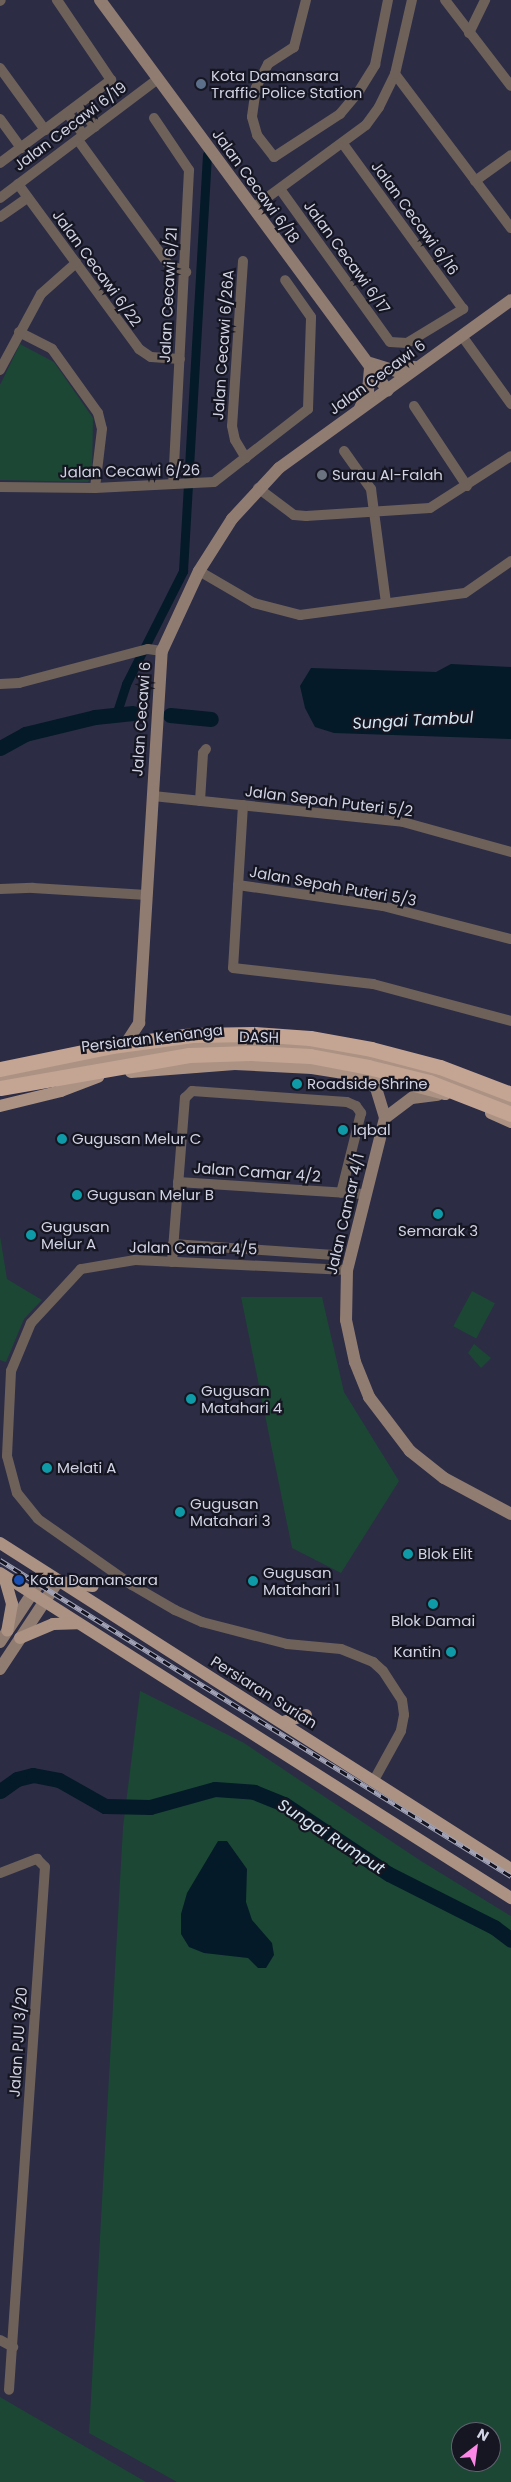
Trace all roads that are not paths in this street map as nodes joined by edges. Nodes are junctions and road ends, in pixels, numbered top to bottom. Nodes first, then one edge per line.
1 (57, 0) edge
2 (100, 0) edge
3 (306, 0) edge
4 (388, 0) edge
5 (412, 0) edge
6 (445, 0) edge
7 (485, 0) edge
8 (469, 33) junction
9 (0, 68) edge
10 (395, 74) junction
11 (158, 79) junction
12 (511, 86) edge
13 (78, 106) junction
14 (68, 114) junction
15 (154, 118) dead end
16 (0, 119) edge
17 (95, 127) junction
18 (45, 130) junction
19 (81, 137) junction
20 (343, 144) junction
21 (21, 148) junction
22 (511, 154) edge
23 (0, 163) edge
24 (475, 181) junction
25 (280, 189) junction
26 (23, 192) junction
27 (0, 198) edge
28 (253, 208) junction
29 (0, 217) edge
30 (511, 228) edge
31 (243, 261) dead end
32 (76, 263) junction
33 (186, 272) junction
34 (285, 280) dead end
35 (511, 300) edge
36 (19, 332) junction
37 (462, 336) junction
38 (390, 342) joint
39 (180, 359) junction
40 (424, 363) junction
41 (369, 364) junction
42 (0, 370) edge
43 (388, 390) junction
44 (511, 404) edge
45 (414, 406) dead end
46 (355, 413) junction
47 (344, 451) dead end
48 (511, 456) edge
49 (246, 458) junction
50 (173, 484) junction
51 (467, 486) junction
52 (0, 487) edge
53 (95, 488) junction
54 (258, 488) junction
55 (376, 512) junction
56 (511, 561) edge
57 (199, 571) junction
58 (386, 603) junction
59 (162, 651) junction
60 (0, 684) edge
61 (206, 749) dead end
62 (153, 796) junction
63 (200, 801) junction
64 (243, 805) junction
65 (511, 852) edge
66 (238, 885) junction
67 (0, 889) edge
68 (147, 895) junction
69 (511, 939) edge
70 (511, 1021) edge
71 (139, 1023) junction
72 (180, 1048) junction
73 (110, 1059) junction
74 (0, 1069) edge
75 (354, 1074) junction
76 (98, 1077) junction
77 (0, 1079) edge
78 (0, 1088) edge
79 (0, 1094) edge
80 (511, 1094) edge
81 (446, 1095) junction
82 (511, 1105) edge
83 (0, 1106) edge
84 (511, 1114) edge
85 (385, 1118) junction
86 (511, 1122) edge
87 (178, 1182) junction
88 (342, 1193) junction
89 (364, 1194) junction
90 (173, 1244) junction
91 (334, 1255) dead end
92 (172, 1262) junction
93 (346, 1270) junction
94 (511, 1514) edge
95 (0, 1543) edge
96 (2, 1574) edge
97 (45, 1574) junction
98 (58, 1581) junction
99 (93, 1586) dead end
100 (31, 1594) junction
101 (44, 1602) junction
102 (77, 1623) junction
103 (3, 1636) edge
104 (20, 1638) junction
105 (0, 1669) edge
106 (306, 1715) dead end
107 (283, 1722) junction
108 (373, 1782) junction
109 (511, 1869) edge
110 (0, 1872) edge
111 (511, 1898) edge
112 (0, 2340) edge
113 (13, 2347) junction
114 (8, 2390) dead end

1 - 13 street
2 - 11 street, Jalan Cecawi 6/18
3 - 4 street
5 - 10 street
6 - 8 street
7 - 8 street
8 - 12 street
9 - 18 street
10 - 20 street
10 - 24 street
11 - 17 street, Jalan Cecawi 6/19
11 - 28 street, Jalan Cecawi 6/18
13 - 14 street
13 - 17 street
14 - 18 street
14 - 19 street
15 - 33 street, Jalan Cecawi 6/21
16 - 21 street
17 - 19 street, Jalan Cecawi 6/19
18 - 21 street
19 - 26 street, Jalan Cecawi 6/19
19 - 33 street
20 - 25 street
20 - 38 street, Jalan Cecawi 6/16
21 - 23 street
22 - 24 street
24 - 30 street
25 - 28 street
25 - 38 street, Jalan Cecawi 6/17
26 - 27 street, Jalan Cecawi 6/19
26 - 29 street
26 - 32 street, Jalan Cecawi 6/22
28 - 41 street, Jalan Cecawi 6/18
31 - 49 street, Jalan Cecawi 6/26A
32 - 36 street
32 - 39 street, Jalan Cecawi 6/22
33 - 39 street, Jalan Cecawi 6/21
34 - 49 street, Jalan Cecawi 6/26
35 - 37 street, Jalan Cecawi 6
36 - 42 street
36 - 53 street
37 - 40 street, Jalan Cecawi 6
37 - 44 street
39 - 50 street, Jalan Cecawi 6/21
40 - 41 street
40 - 43 street, Jalan Cecawi 6
41 - 43 street, Jalan Cecawi 6/18
41 - 46 street
43 - 46 street, Jalan Cecawi 6
45 - 51 street
46 - 54 street, Jalan Cecawi 6
47 - 55 street
48 - 51 street
49 - 50 street, Jalan Cecawi 6/26
50 - 53 street, Jalan Cecawi 6/26
51 - 55 street
52 - 53 street, Jalan Cecawi 6/26
54 - 55 street
54 - 57 street, Jalan Cecawi 6
55 - 58 street
56 - 58 street
57 - 58 street
57 - 59 street, Jalan Cecawi 6
59 - 60 street
59 - 62 street, Jalan Cecawi 6
61 - 63 street
62 - 63 street, Jalan Sepah Puteri 5/2
62 - 68 street, Jalan Cecawi 6
63 - 64 street, Jalan Sepah Puteri 5/2
64 - 65 street, Jalan Sepah Puteri 5/2
64 - 66 street
66 - 69 street, Jalan Sepah Puteri 5/3
66 - 70 street
67 - 68 street
68 - 71 street, Jalan Cecawi 6
71 - 72 street
71 - 73 street
72 - 73 main road, Persiaran Kenanga
72 - 82 main road, Persiaran Kenanga
73 - 77 main road, Persiaran Kenanga
74 - 80 highway, DASH, bridge
75 - 76 main road, Persiaran Kenanga
75 - 81 main road, Persiaran Kenanga
75 - 85 street
76 - 79 main road, Persiaran Kenanga
76 - 83 main road
78 - 84 highway, DASH
81 - 85 street
81 - 86 main road, Persiaran Kenanga
85 - 89 street, Jalan Camar 4/1
87 - 88 street, Jalan Camar 4/2
87 - 88 street
87 - 90 street
88 - 89 street, Jalan Camar 4/2
89 - 93 street, Jalan Camar 4/1
90 - 91 street
90 - 92 street
92 - 93 street, Jalan Camar 4/5
92 - 108 street, Jalan Camar 4/5
93 - 94 street, Jalan Camar 4/1
95 - 97 main road, Persiaran Surian
96 - 100 main road
96 - 103 main road
97 - 98 main road, Persiaran Surian
97 - 100 street
98 - 99 main road
98 - 101 street
98 - 107 main road, Persiaran Surian
100 - 101 main road
100 - 103 street
101 - 102 main road
101 - 104 street
102 - 104 main road
102 - 111 main road
104 - 105 street
106 - 107 main road
107 - 108 main road, Persiaran Surian
108 - 109 main road, Persiaran Surian
110 - 113 street, Jalan PJU 3/20
112 - 113 street
113 - 114 street, Jalan PJU 3/20

